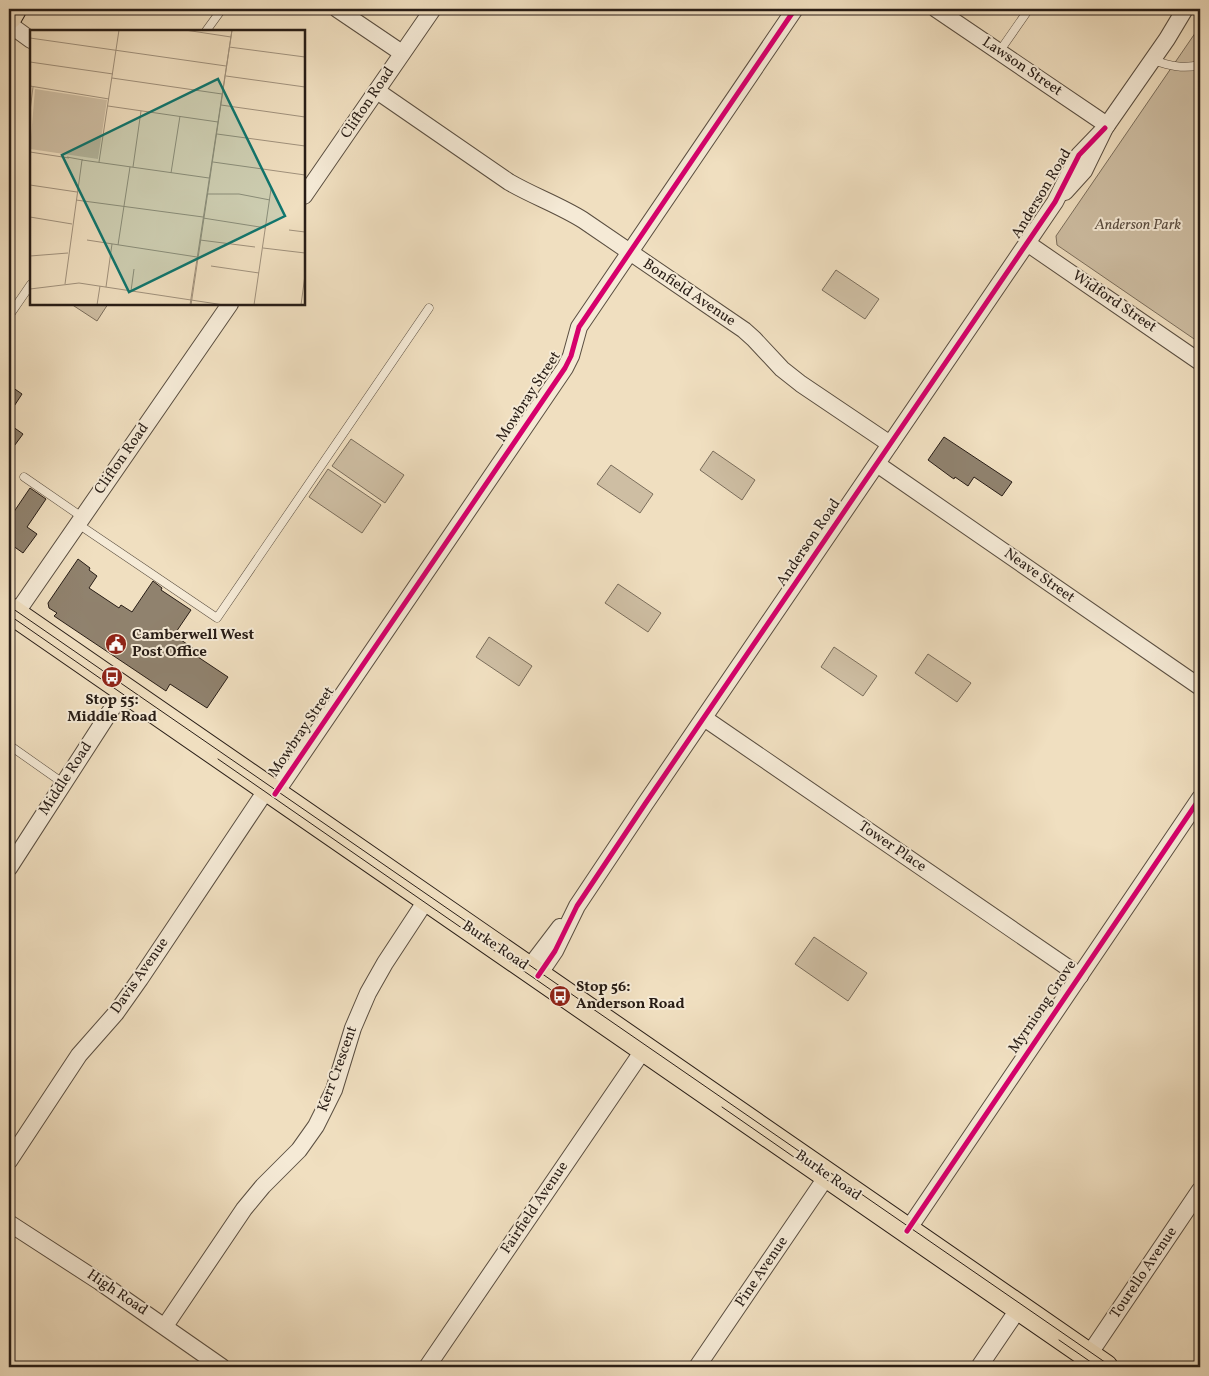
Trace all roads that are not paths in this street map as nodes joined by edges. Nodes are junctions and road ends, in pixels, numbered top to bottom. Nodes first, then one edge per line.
1 (13, 9) edge
2 (222, 9) edge
3 (337, 9) edge
4 (433, 9) edge
5 (795, 9) edge
6 (936, 9) edge
7 (1029, 9) edge
8 (1185, 9) edge
9 (1196, 9) edge
10 (9, 16) edge
11 (9, 24) edge
12 (207, 30) edge
13 (30, 39) edge
14 (1167, 39) junction
15 (999, 52) junction
16 (402, 53) junction
17 (1153, 60) junction
18 (1200, 65) edge
19 (377, 91) junction
20 (1106, 127) junction
21 (305, 195) edge
22 (1027, 243) junction
23 (630, 252) junction
24 (30, 285) edge
25 (229, 305) edge
26 (429, 308) dead end
27 (9, 316) edge
28 (1200, 362) edge
29 (890, 444) junction
30 (877, 464) junction
31 (24, 477) dead end
32 (80, 520) junction
33 (12, 613) edge
34 (1200, 687) edge
35 (124, 690) junction
36 (704, 718) junction
37 (9, 745) edge
38 (63, 783) junction
39 (271, 791) junction
40 (1200, 798) edge
41 (9, 868) edge
42 (427, 899) junction
43 (533, 972) junction
44 (1080, 976) junction
45 (644, 1049) junction
46 (9, 1161) edge
47 (828, 1176) junction
48 (1200, 1190) edge
49 (9, 1223) edge
50 (907, 1231) junction
51 (1019, 1308) junction
52 (165, 1326) junction
53 (1096, 1361) edge
54 (222, 1367) edge
55 (427, 1367) edge
56 (697, 1367) edge
57 (978, 1367) edge

1 - 10 highway
2 - 12 lane
3 - 16 street
4 - 16 street, Clifton Road
5 - 23 street, Mowbray Street
6 - 15 street, Lawson Street
7 - 15 lane
8 - 14 street, Anderson Road
9 - 14 street, Anderson Road
11 - 13 street
14 - 17 street, Anderson Road
15 - 20 street, Lawson Street
16 - 19 street, Clifton Road
17 - 18 lane
17 - 20 street, Anderson Road
19 - 21 street, Clifton Road
19 - 23 street, Bonfield Avenue
20 - 22 street, Anderson Road
22 - 28 street, Widford Street
22 - 29 street, Anderson Road
23 - 29 street, Bonfield Avenue
23 - 39 street, Mowbray Street
24 - 27 lane
25 - 32 street, Clifton Road
26 - 32 lane
29 - 30 street, Anderson Road
30 - 34 street, Neave Street
30 - 36 street, Anderson Road
31 - 32 lane
32 - 33 street, Clifton Road
33 - 35 main road, Burke Road
35 - 38 street, Middle Road
35 - 39 main road, Burke Road
36 - 43 street, Anderson Road
36 - 44 street, Tower Place
37 - 38 lane
38 - 41 street, Middle Road
39 - 42 main road, Burke Road
39 - 46 street, Davis Avenue
40 - 44 street, Myrniong Grove
42 - 43 main road, Burke Road
42 - 52 street, Kerr Crescent
43 - 45 main road, Burke Road
44 - 50 street, Myrniong Grove
45 - 47 main road, Burke Road
45 - 55 street, Fairfield Avenue
47 - 50 main road, Burke Road
47 - 56 street, Pine Avenue
48 - 53 street, Tourello Avenue
49 - 52 street, High Road
50 - 51 main road, Burke Road
51 - 53 main road, Burke Road
51 - 57 street
52 - 54 street, High Road

